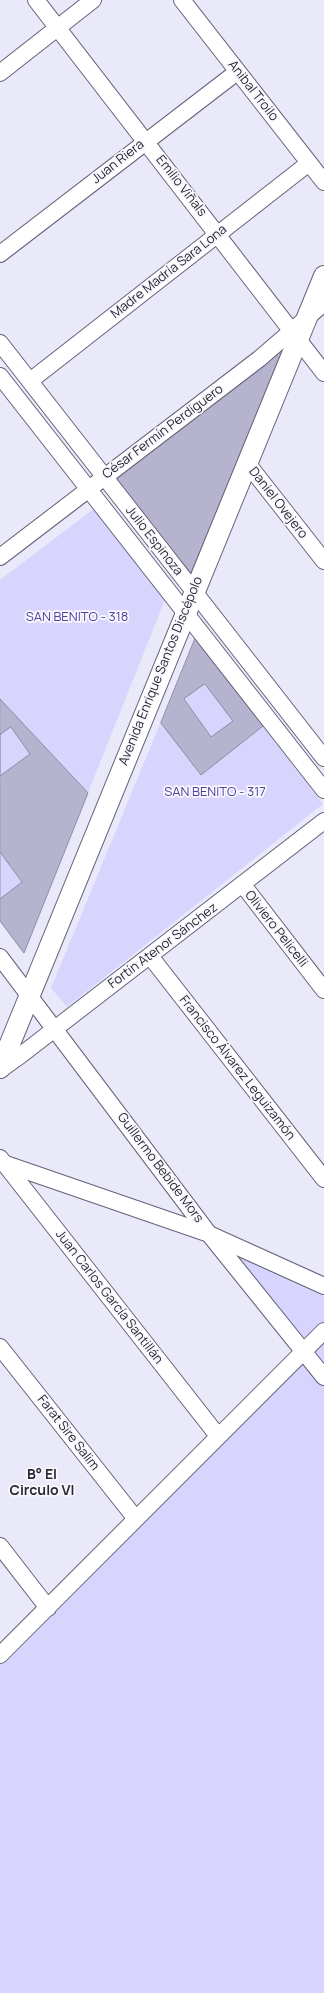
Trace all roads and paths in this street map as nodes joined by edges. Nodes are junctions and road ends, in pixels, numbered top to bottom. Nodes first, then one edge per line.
1 (36, 0) edge
2 (93, 0) edge
3 (182, 0) edge
4 (58, 28) junction
5 (237, 72) junction
6 (0, 73) edge
7 (146, 141) junction
8 (309, 163) junction
9 (324, 182) edge
10 (218, 233) junction
11 (0, 254) edge
12 (324, 276) edge
13 (317, 309) edge
14 (294, 336) junction
15 (0, 343) edge
16 (324, 373) edge
17 (0, 376) edge
18 (30, 381) junction
19 (247, 464) junction
20 (104, 477) junction
21 (88, 489) junction
22 (0, 558) edge
23 (324, 561) edge
24 (193, 592) junction
25 (185, 612) junction
26 (324, 758) edge
27 (324, 790) edge
28 (324, 821) edge
29 (243, 886) junction
30 (150, 956) junction
31 (0, 957) edge
32 (324, 990) edge
33 (29, 994) junction
34 (55, 1029) junction
35 (0, 1069) edge
36 (3, 1161) edge
37 (324, 1179) edge
38 (210, 1234) junction
39 (324, 1286) edge
40 (324, 1331) edge
41 (0, 1347) edge
42 (305, 1351) junction
43 (324, 1377) edge
44 (218, 1436) junction
45 (136, 1519) junction
46 (0, 1546) edge
47 (48, 1608) junction
48 (0, 1655) edge

1 - 4 street, Emilio Viñals
2 - 4 street
3 - 5 street, Anibal Troilo
4 - 6 street
4 - 7 street, Emilio Viñals
5 - 7 street, Juan Riera
5 - 8 street, Anibal Troilo
7 - 10 street, Emilio Viñals
7 - 11 street, Juan Riera
8 - 9 street, Anibal Troilo
8 - 10 street, Madre Madría Sara Lona
10 - 14 street, Emilio Viñals
10 - 18 street, Madre Madría Sara Lona
12 - 13 main road, Avenida Enrique Santos Discépolo
13 - 14 main road, Avenida Enrique Santos Discépolo
14 - 16 street, Emilio Viñals
14 - 19 main road, Avenida Enrique Santos Discépolo
14 - 20 street, César Fermín Perdiguero
15 - 18 street, Julio Espinoza
17 - 21 street, Julio Espinoza
18 - 20 street, Julio Espinoza
19 - 23 street, Daniel Ovejero
19 - 24 main road, Avenida Enrique Santos Discépolo
20 - 21 street, César Fermín Perdiguero
20 - 24 street, Julio Espinoza
21 - 22 street, César Fermín Perdiguero
21 - 25 street, Julio Espinoza
24 - 25 main road, Avenida Enrique Santos Discépolo
24 - 26 street, Julio Espinoza
25 - 27 street, Julio Espinoza
25 - 33 main road, Avenida Enrique Santos Discépolo
28 - 29 street, Fortín Atenor Sánchez
29 - 30 street, Fortín Atenor Sánchez
29 - 32 street, Oliviero Pelicelli
30 - 34 street, Fortín Atenor Sánchez
30 - 37 street, Francisco Álvarez Leguizamón
31 - 33 street, Guillermo Bebide Mors
33 - 34 street, Guillermo Bebide Mors
33 - 35 main road, Avenida Enrique Santos Discépolo
34 - 35 street, Fortín Atenor Sánchez
34 - 38 street, Guillermo Bebide Mors
36 - 38 street
36 - 44 street, Juan Carlos García Santillán
38 - 39 street
38 - 42 street, Guillermo Bebide Mors
40 - 42 street
41 - 45 street, Farat Sire Salim
42 - 43 street, Guillermo Bebide Mors
42 - 44 street
44 - 45 street
45 - 47 street
46 - 47 street
47 - 48 street

